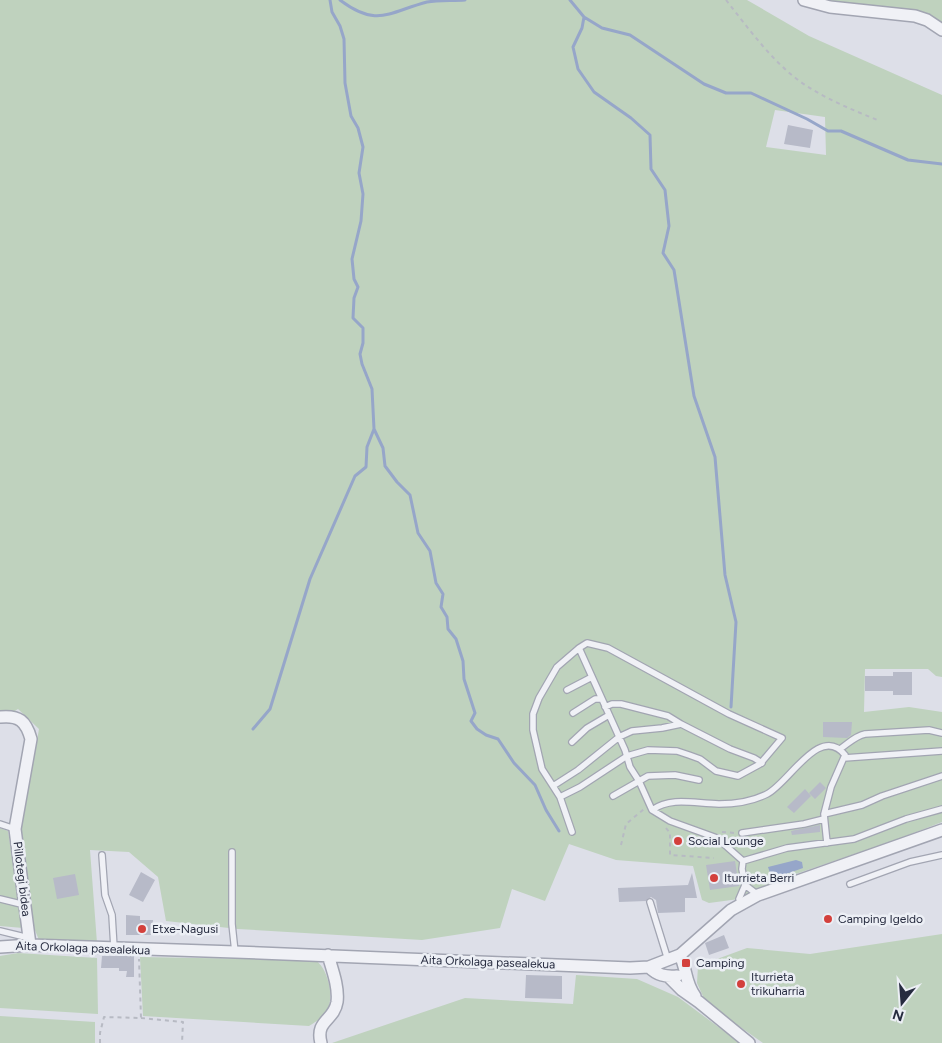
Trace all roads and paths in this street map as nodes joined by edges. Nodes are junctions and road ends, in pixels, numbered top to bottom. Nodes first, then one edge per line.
1 (726, 0) edge
2 (804, 0) edge
3 (942, 30) edge
4 (880, 122) dead end
5 (578, 648) junction
6 (592, 678) junction
7 (567, 690) dead end
8 (600, 699) junction
9 (605, 707) junction
10 (572, 713) dead end
11 (610, 715) junction
12 (0, 717) edge
13 (681, 724) junction
14 (942, 733) edge
15 (619, 737) junction
16 (572, 742) dead end
17 (840, 749) junction
18 (942, 751) edge
19 (627, 756) junction
20 (844, 758) junction
21 (762, 763) junction
22 (942, 776) edge
23 (699, 780) dead end
24 (639, 781) junction
25 (553, 786) junction
26 (560, 796) junction
27 (613, 796) dead end
28 (651, 807) junction
29 (942, 809) edge
30 (824, 816) junction
31 (0, 824) edge
32 (15, 829) junction
33 (942, 830) edge
34 (572, 832) dead end
35 (670, 833) dead end
36 (742, 834) dead end
37 (828, 843) junction
38 (621, 845) dead end
39 (232, 852) dead end
40 (102, 855) dead end
41 (942, 855) edge
42 (714, 858) dead end
43 (743, 861) junction
44 (850, 884) dead end
45 (745, 885) junction
46 (758, 895) junction
47 (0, 899) edge
48 (650, 902) dead end
49 (741, 903) junction
50 (25, 905) junction
51 (0, 931) edge
52 (30, 942) junction
53 (0, 947) edge
54 (114, 948) junction
55 (138, 949) junction
56 (235, 952) junction
57 (680, 955) junction
58 (328, 956) junction
59 (668, 961) junction
60 (649, 967) junction
61 (686, 975) junction
62 (669, 977) junction
63 (698, 1002) junction
64 (141, 1018) junction
65 (100, 1043) edge
66 (182, 1043) edge
67 (322, 1043) edge
68 (749, 1043) edge

1 - 4 path
2 - 3 street
5 - 6 lane
5 - 21 lane
5 - 25 lane
6 - 7 lane
6 - 8 lane
8 - 9 lane
8 - 10 lane
9 - 11 lane
9 - 13 lane
11 - 15 lane
11 - 16 lane
12 - 32 street
13 - 15 lane
13 - 21 lane
14 - 17 lane
15 - 19 lane
15 - 25 lane
17 - 20 lane
17 - 28 lane
18 - 20 lane
19 - 21 lane
19 - 24 lane
19 - 26 lane
20 - 30 lane
22 - 30 lane
23 - 24 lane
24 - 27 lane
24 - 28 lane
25 - 26 lane
26 - 34 lane
28 - 38 path
28 - 43 lane
29 - 37 lane
30 - 36 lane
30 - 37 lane
31 - 32 lane, Pillotegi bidea
32 - 50 street, Pillotegi bidea
33 - 46 street, Aita Orkolaga pasealekua
35 - 42 path
37 - 43 lane
39 - 56 lane
40 - 54 lane
41 - 44 lane
43 - 45 lane
45 - 46 lane
45 - 49 lane
46 - 49 street, Aita Orkolaga pasealekua
47 - 50 lane
48 - 59 lane
49 - 57 street, Aita Orkolaga pasealekua
50 - 52 street, Pillotegi bidea
51 - 52 lane
52 - 53 street, Aita Orkolaga pasealekua
52 - 54 street, Aita Orkolaga pasealekua
54 - 55 street, Aita Orkolaga pasealekua
55 - 56 street, Aita Orkolaga pasealekua
55 - 64 path
56 - 58 street, Aita Orkolaga pasealekua
57 - 59 street, Aita Orkolaga pasealekua
57 - 61 street
58 - 60 street, Aita Orkolaga pasealekua
58 - 67 street
59 - 60 street, Aita Orkolaga pasealekua
60 - 62 street
61 - 62 street
61 - 63 street
62 - 63 street
63 - 68 street
64 - 65 path
64 - 66 path

